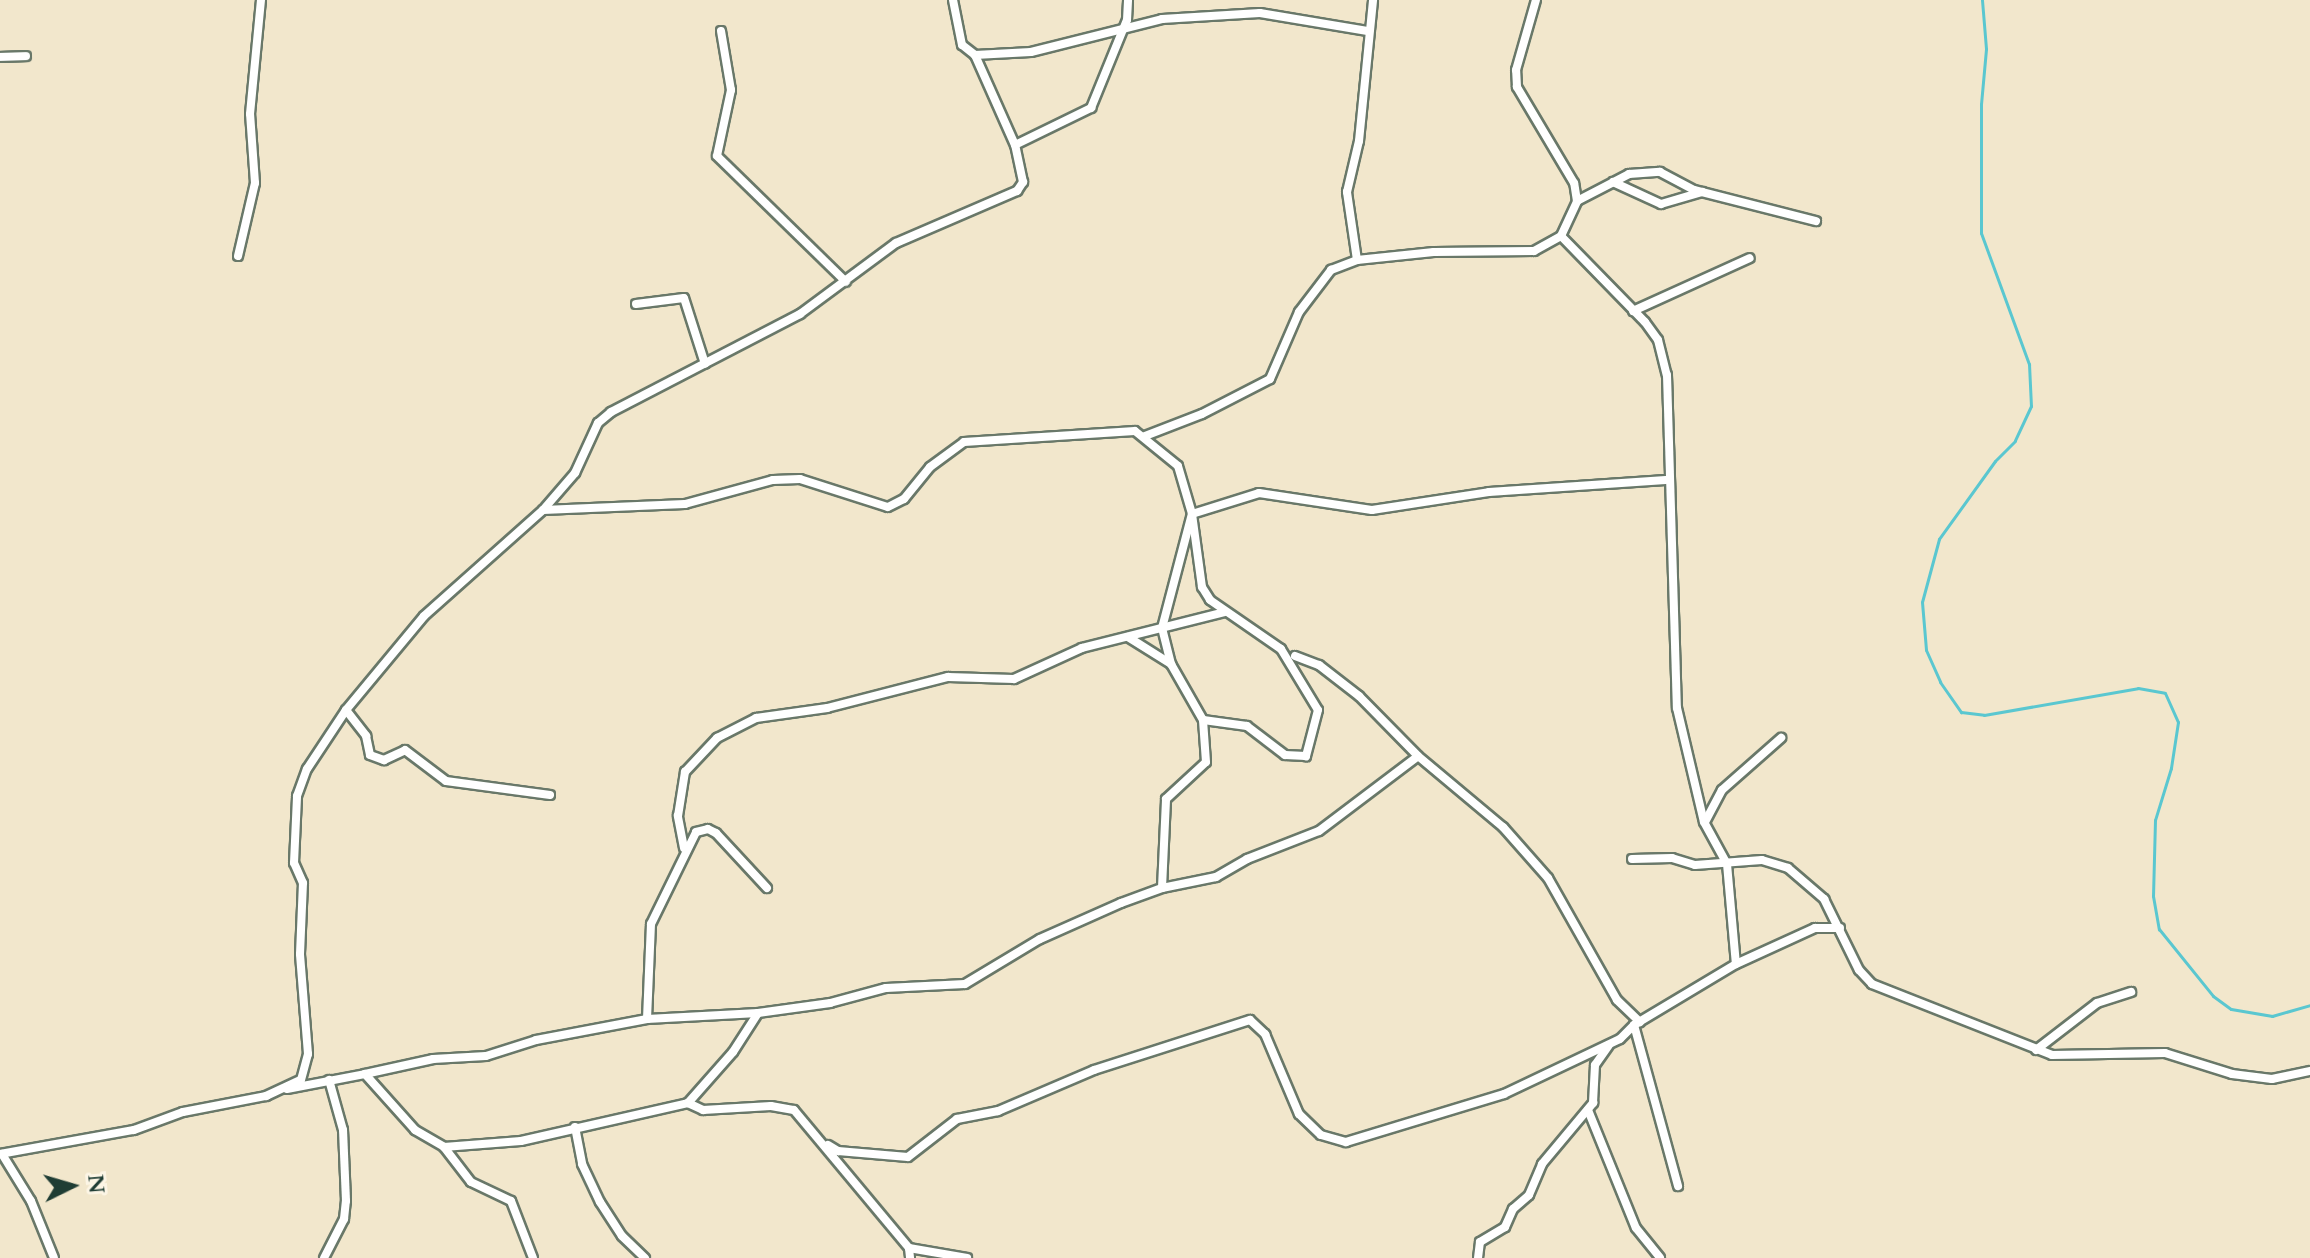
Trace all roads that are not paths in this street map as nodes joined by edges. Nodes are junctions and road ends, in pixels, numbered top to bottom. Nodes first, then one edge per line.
1 (261, 0) edge
2 (953, 0) edge
3 (1128, 0) edge
4 (1373, 0) edge
5 (1536, 0) edge
6 (1123, 28) junction
7 (721, 31) dead end
8 (1367, 31) junction
9 (975, 55) junction
10 (26, 56) dead end
11 (0, 57) edge
12 (1015, 145) junction
13 (1613, 182) junction
14 (1703, 192) junction
15 (1577, 201) junction
16 (1816, 221) dead end
17 (1561, 236) junction
18 (238, 256) dead end
19 (1750, 258) dead end
20 (1357, 260) junction
21 (846, 282) junction
22 (636, 304) dead end
23 (1633, 311) junction
24 (705, 364) junction
25 (1145, 436) junction
26 (1666, 480) junction
27 (543, 510) junction
28 (1192, 514) junction
29 (1225, 612) junction
30 (1162, 628) junction
31 (1128, 637) junction
32 (1295, 656) dead end
33 (1171, 664) junction
34 (346, 710) junction
35 (1203, 720) junction
36 (1781, 738) dead end
37 (1418, 756) junction
38 (550, 795) dead end
39 (1704, 822) junction
40 (684, 848) junction
41 (1632, 859) dead end
42 (1727, 864) junction
43 (767, 888) dead end
44 (1162, 888) junction
45 (1840, 928) junction
46 (1736, 964) junction
47 (2131, 992) dead end
48 (758, 1013) junction
49 (647, 1019) junction
50 (1637, 1023) junction
51 (1611, 1043) junction
52 (2036, 1050) junction
53 (2310, 1071) edge
54 (365, 1074) junction
55 (329, 1080) junction
56 (282, 1089) junction
57 (688, 1103) junction
58 (1588, 1110) junction
59 (575, 1127) junction
60 (828, 1145) junction
61 (444, 1147) junction
62 (1, 1154) edge
63 (1678, 1186) dead end
64 (909, 1248) junction
65 (54, 1258) edge
66 (324, 1258) edge
67 (533, 1258) edge
68 (645, 1258) edge
69 (910, 1258) edge
70 (967, 1258) edge
71 (1478, 1258) edge
72 (1660, 1258) edge

1 - 18 street
2 - 9 street
3 - 6 street
4 - 8 street
5 - 15 street
6 - 8 street
6 - 9 street
6 - 12 street
7 - 21 street
8 - 20 street
9 - 12 street
10 - 11 street
12 - 21 street
13 - 14 street
13 - 14 street
13 - 15 street
14 - 16 street
15 - 17 street
17 - 20 street
17 - 23 street
19 - 23 street
20 - 25 street
21 - 24 street
22 - 24 street
23 - 26 street
24 - 27 street
25 - 27 street
25 - 28 street
26 - 28 street
26 - 39 street
27 - 34 street
28 - 29 street
28 - 30 street
29 - 30 street
29 - 35 street
30 - 31 street
30 - 33 street
31 - 33 street
31 - 40 street
32 - 37 street
33 - 35 street
34 - 38 street
34 - 56 street
35 - 44 street
36 - 39 street
37 - 44 street
37 - 50 street
39 - 42 street
40 - 43 street
40 - 49 street
41 - 42 street
42 - 45 street
42 - 46 street
44 - 48 street
45 - 46 street
45 - 52 street
46 - 50 street
47 - 52 street
48 - 49 street
48 - 57 street
49 - 54 street
50 - 51 street
50 - 63 street
51 - 58 street
51 - 60 street
52 - 53 street
54 - 55 street
54 - 61 street
55 - 56 street
55 - 66 street
56 - 62 street
57 - 59 street
57 - 60 street
58 - 71 street
58 - 72 street
59 - 61 street
59 - 68 street
60 - 64 street
61 - 67 street
62 - 65 street
64 - 69 street
64 - 70 street

